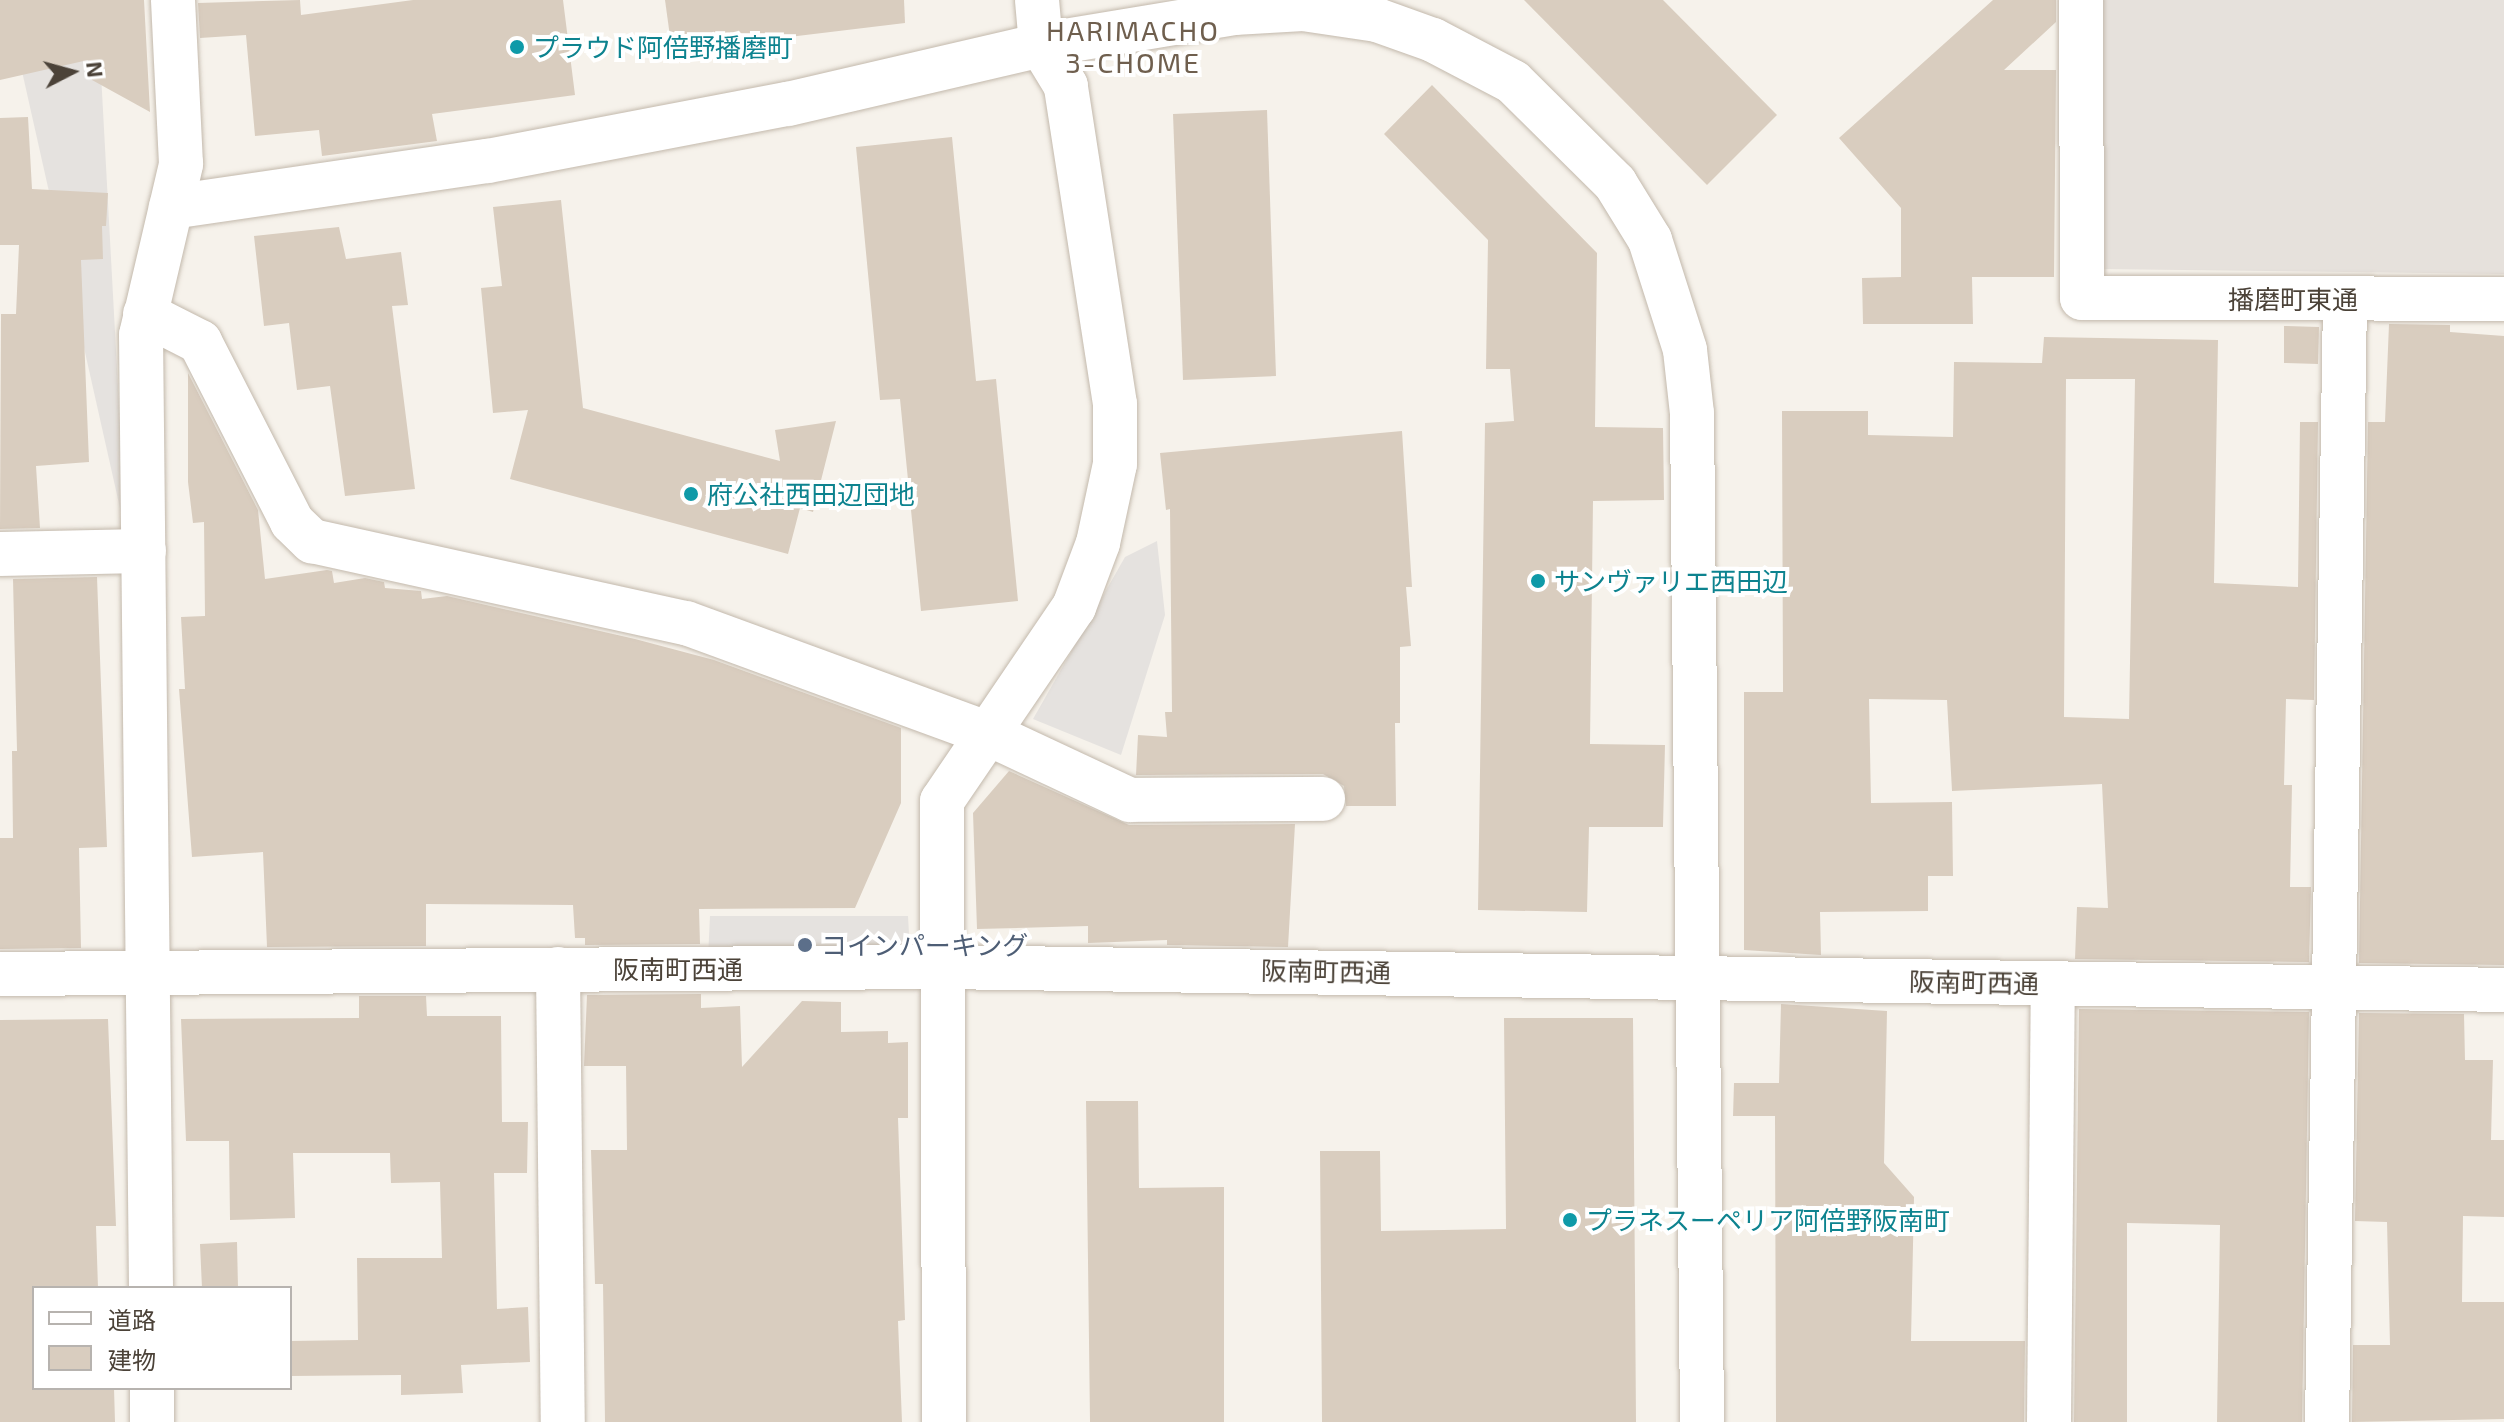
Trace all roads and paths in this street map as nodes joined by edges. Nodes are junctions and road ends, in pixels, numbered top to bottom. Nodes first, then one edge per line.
1 (173, 0) edge
2 (1037, 0) edge
3 (2081, 0) edge
4 (1041, 45) junction
5 (171, 207) junction
6 (2345, 299) junction
7 (2504, 299) edge
8 (145, 314) junction
9 (144, 551) junction
10 (0, 554) edge
11 (989, 734) junction
12 (1323, 799) dead end
13 (942, 967) junction
14 (558, 969) junction
15 (148, 973) junction
16 (0, 974) edge
17 (1700, 976) junction
18 (2053, 984) junction
19 (2335, 989) junction
20 (2504, 990) edge
21 (151, 1286) edge
22 (152, 1390) edge
23 (152, 1422) edge
24 (563, 1422) edge
25 (944, 1422) edge
26 (1702, 1422) edge
27 (2049, 1422) edge
28 (2327, 1422) edge

1 - 5 street
2 - 4 street
3 - 6 street, 播磨町東通
4 - 5 street
4 - 11 street
4 - 17 street
5 - 8 street
6 - 7 street, 播磨町東通
6 - 19 street
8 - 9 street
8 - 11 street
9 - 10 street
9 - 15 street
11 - 12 street
11 - 13 street
13 - 14 street, 阪南町西通
13 - 17 street, 阪南町西通
13 - 25 street
14 - 15 street, 阪南町西通
14 - 24 street
15 - 16 street, 阪南町西通
15 - 21 street
17 - 18 street, 阪南町西通
17 - 26 street
18 - 19 street, 阪南町西通
18 - 27 street
19 - 20 street, 阪南町西通
19 - 28 street
22 - 23 street

